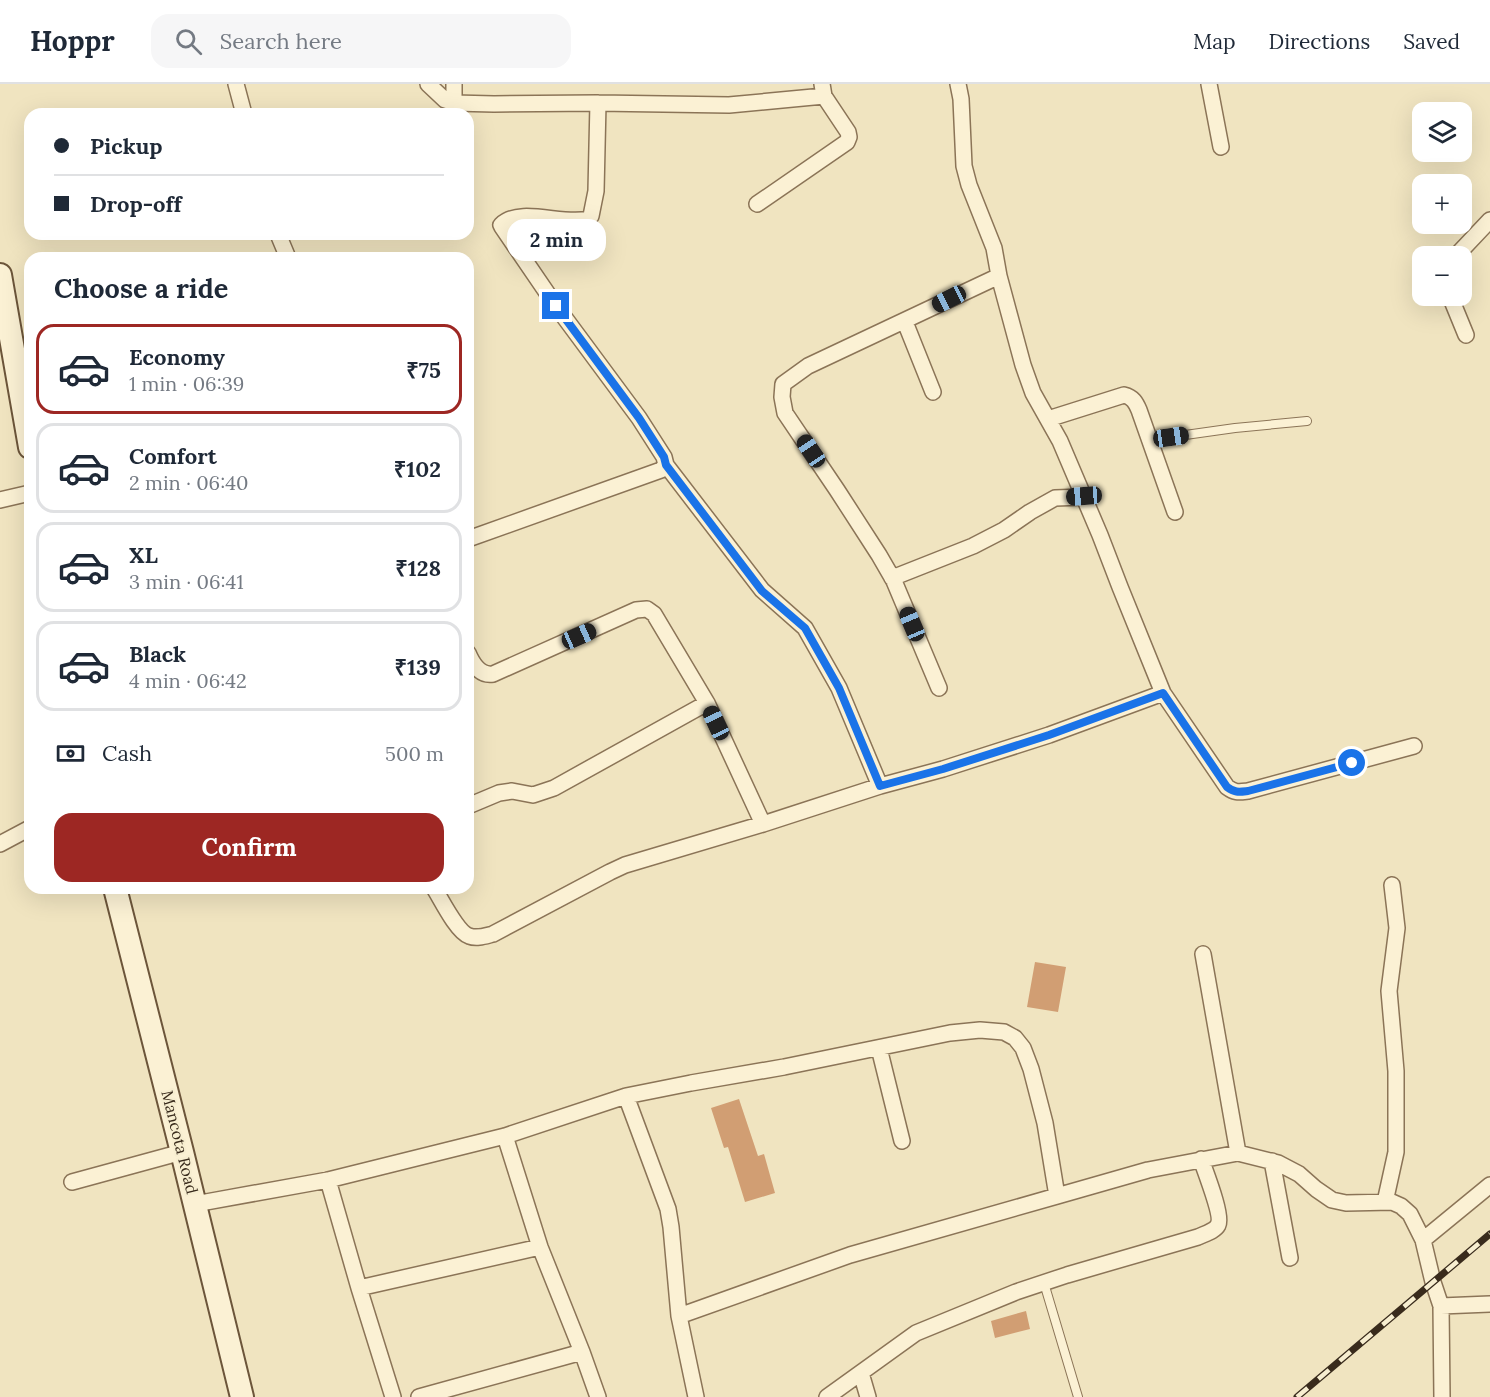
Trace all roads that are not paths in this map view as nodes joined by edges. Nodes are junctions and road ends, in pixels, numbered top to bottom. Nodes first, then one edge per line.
1 (236, 84) edge
2 (428, 84) edge
3 (454, 84) edge
4 (958, 84) edge
5 (1214, 86) edge
6 (823, 90) edge
7 (454, 103) junction
8 (598, 103) junction
9 (242, 108) edge
10 (1221, 147) dead end
11 (757, 204) dead end
12 (1490, 220) edge
13 (1465, 246) edge
14 (0, 275) edge
15 (999, 276) junction
16 (1454, 306) edge
17 (905, 322) junction
18 (1466, 335) dead end
19 (933, 392) dead end
20 (24, 402) edge
21 (1048, 419) junction
22 (1307, 421) dead end
23 (1150, 440) junction
24 (666, 465) junction
25 (24, 494) edge
26 (1084, 496) junction
27 (0, 500) edge
28 (1175, 512) dead end
29 (474, 537) edge
30 (892, 578) junction
31 (474, 664) edge
32 (939, 688) dead end
33 (1163, 693) junction
34 (707, 703) junction
35 (1414, 746) dead end
36 (880, 786) junction
37 (474, 803) edge
38 (763, 824) junction
39 (24, 831) edge
40 (0, 844) edge
41 (1392, 885) dead end
42 (117, 894) edge
43 (438, 894) edge
44 (1203, 954) dead end
45 (879, 1048) junction
46 (626, 1096) junction
47 (505, 1136) junction
48 (902, 1140) dead end
49 (183, 1152) junction
50 (1238, 1153) junction
51 (1201, 1160) junction
52 (1272, 1161) junction
53 (328, 1180) junction
54 (72, 1182) dead end
55 (1490, 1185) edge
56 (1057, 1196) junction
57 (1384, 1202) junction
58 (195, 1204) junction
59 (1423, 1240) junction
60 (540, 1247) junction
61 (1290, 1258) dead end
62 (1044, 1282) junction
63 (358, 1288) junction
64 (1490, 1304) edge
65 (1441, 1306) junction
66 (679, 1316) junction
67 (582, 1352) junction
68 (861, 1373) junction
69 (242, 1397) edge
70 (393, 1397) edge
71 (419, 1397) edge
72 (598, 1397) edge
73 (696, 1397) edge
74 (827, 1397) edge
75 (868, 1397) edge
76 (1078, 1397) edge
77 (1442, 1397) edge

1 - 9 street
2 - 7 street
3 - 7 street
4 - 15 street
5 - 10 street
6 - 8 street
6 - 11 street
7 - 8 street
8 - 24 street
12 - 13 street
14 - 20 main road
15 - 17 street
15 - 21 street
16 - 18 street
17 - 19 street
17 - 30 street
21 - 23 street
21 - 26 street
22 - 23 lane
23 - 28 street
24 - 29 street
24 - 36 street
25 - 27 street
26 - 30 street
26 - 33 street
30 - 32 street
31 - 34 street
33 - 35 street
33 - 36 street
34 - 37 street
34 - 38 street
36 - 38 street
38 - 43 street
39 - 40 street
41 - 57 street
42 - 49 main road, Mancota Road
44 - 50 street
45 - 46 street
45 - 48 street
45 - 56 street
46 - 47 street
46 - 66 street
47 - 53 street
47 - 60 street
49 - 54 street
49 - 58 main road, Mancota Road
50 - 51 street
50 - 52 street
51 - 56 street
51 - 62 street
52 - 57 street
52 - 61 street
53 - 58 street
53 - 63 street
55 - 59 street
56 - 66 street
57 - 59 street
58 - 69 main road, Mancota Road
59 - 65 street
60 - 63 street
60 - 67 street
62 - 68 street
62 - 76 lane
63 - 70 street
64 - 65 street
65 - 77 street
66 - 73 street
67 - 71 street
67 - 72 street
68 - 74 street
68 - 75 street

